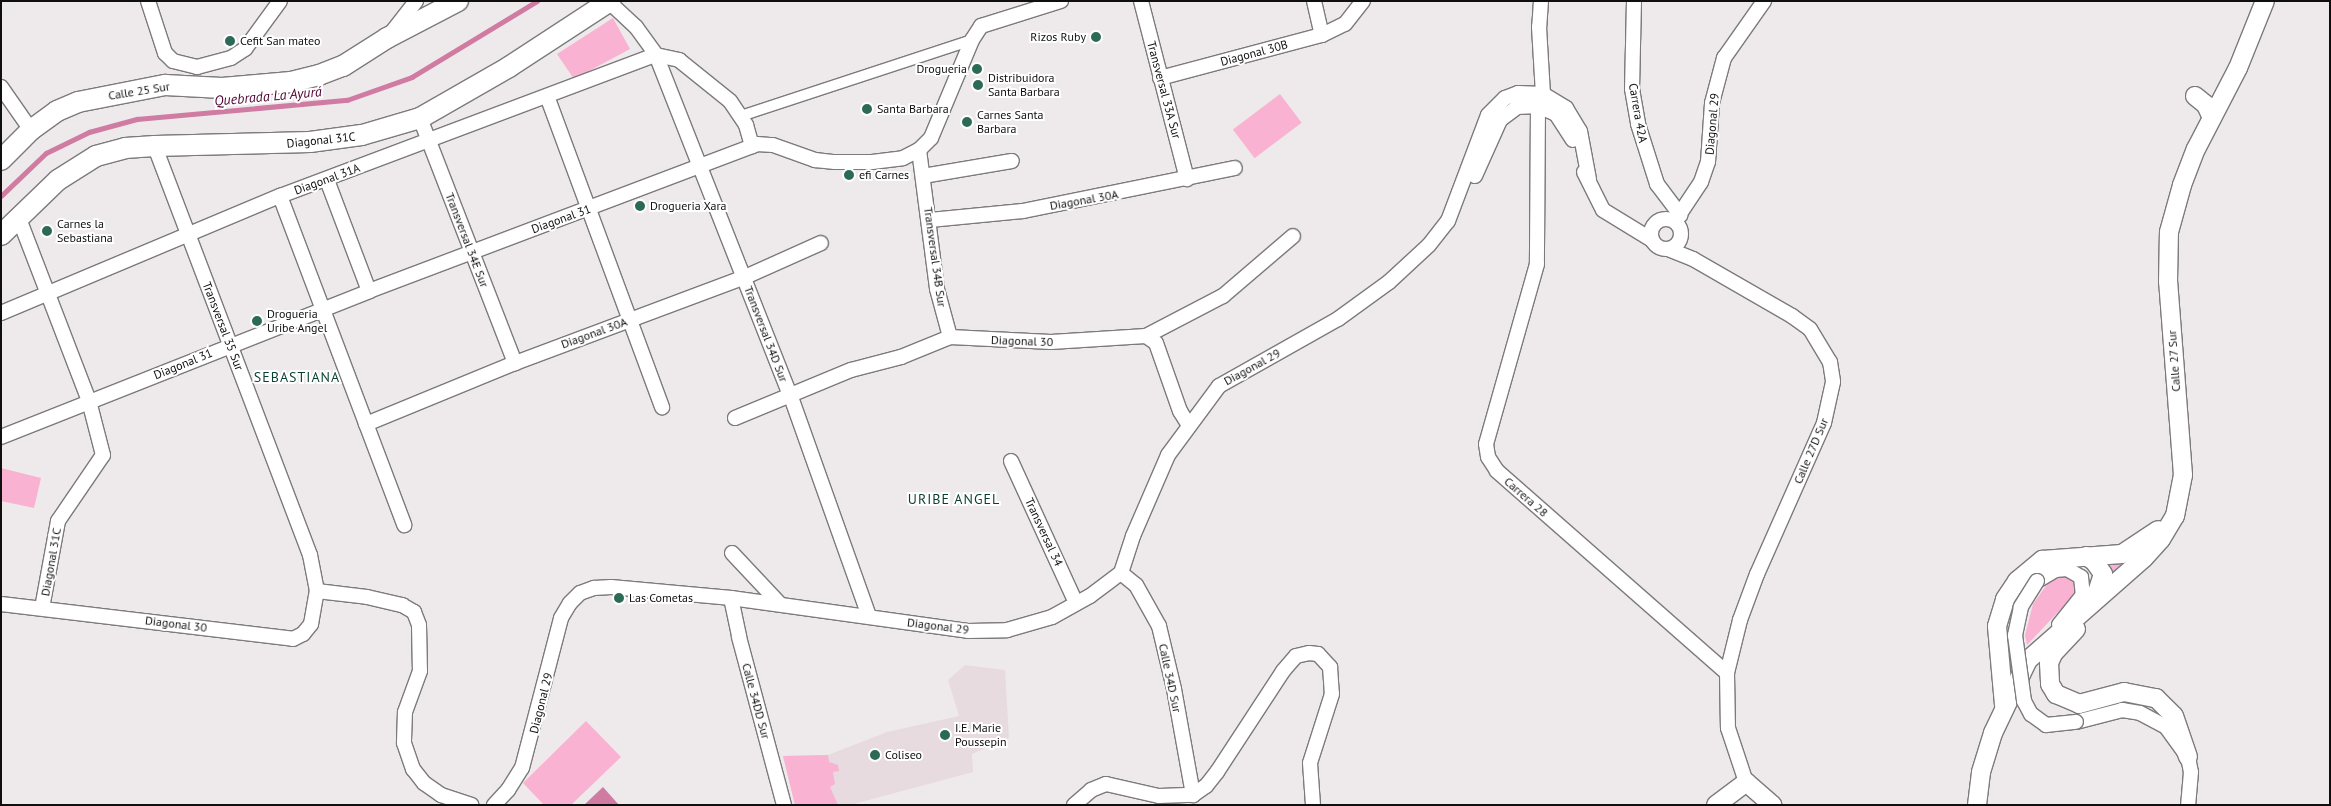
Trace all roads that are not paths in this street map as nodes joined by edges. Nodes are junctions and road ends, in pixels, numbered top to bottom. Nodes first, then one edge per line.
1 (148, 1) edge
2 (280, 1) edge
3 (416, 1) edge
4 (458, 1) edge
5 (1061, 1) edge
6 (1141, 1) edge
7 (1314, 1) edge
8 (1363, 1) edge
9 (1541, 1) edge
10 (1634, 1) edge
11 (1764, 1) edge
12 (2265, 1) edge
13 (609, 2) edge
14 (1322, 36) junction
15 (387, 38) junction
16 (972, 40) junction
17 (656, 55) junction
18 (1160, 78) junction
19 (1, 87) edge
20 (546, 96) junction
21 (2195, 96) dead end
22 (1540, 100) junction
23 (741, 116) junction
24 (420, 118) junction
25 (2212, 118) junction
26 (31, 130) junction
27 (429, 140) junction
28 (155, 146) junction
29 (752, 146) junction
30 (919, 150) junction
31 (1, 160) edge
32 (1012, 161) dead end
33 (701, 166) junction
34 (1235, 168) dead end
35 (923, 176) junction
36 (1187, 179) junction
37 (327, 180) junction
38 (280, 196) junction
39 (588, 210) junction
40 (18, 216) junction
41 (1677, 218) junction
42 (930, 220) junction
43 (188, 234) junction
44 (1652, 234) junction
45 (1, 235) edge
46 (1293, 236) dead end
47 (1681, 237) junction
48 (821, 243) dead end
49 (1668, 249) junction
50 (471, 252) junction
51 (1693, 259) junction
52 (745, 277) junction
53 (369, 291) junction
54 (49, 292) junction
55 (323, 309) junction
56 (1, 313) edge
57 (628, 321) junction
58 (1146, 336) junction
59 (950, 337) junction
60 (230, 345) junction
61 (514, 363) junction
62 (791, 397) junction
63 (89, 401) junction
64 (662, 407) dead end
65 (735, 418) dead end
66 (366, 424) junction
67 (1188, 424) junction
68 (1, 437) edge
69 (1011, 461) dead end
70 (2178, 504) junction
71 (404, 525) dead end
72 (732, 553) dead end
73 (2061, 556) junction
74 (2086, 556) junction
75 (2144, 558) junction
76 (1121, 574) junction
77 (2037, 581) junction
78 (317, 592) junction
79 (731, 598) junction
80 (2094, 600) junction
81 (779, 603) junction
82 (1076, 603) junction
83 (1, 604) edge
84 (42, 608) junction
85 (869, 616) junction
86 (2040, 647) junction
87 (1727, 673) junction
88 (2004, 708) junction
89 (2188, 757) junction
90 (1746, 782) junction
91 (1193, 795) junction
92 (1074, 803) edge
93 (471, 805) edge
94 (494, 805) edge
95 (784, 805) edge
96 (1313, 805) edge
97 (1716, 805) edge
98 (1772, 805) edge
99 (1977, 805) edge
100 (2188, 805) edge

1 - 2 street
3 - 15 street
4 - 15 main road, Calle 25 Sur
5 - 16 street
6 - 18 street, Transversal 33A Sur
7 - 14 street
8 - 14 street, Diagonal 30B
9 - 22 street, Carrera 28
10 - 41 street, Carrera 42A
11 - 41 street, Diagonal 29
12 - 25 street, Calle 27 Sur
13 - 17 street, Transversal 34D Sur
13 - 24 main road, Diagonal 31C
14 - 18 street, Diagonal 30B
15 - 26 main road, Calle 25 Sur
16 - 23 street
16 - 30 street
17 - 20 street, Diagonal 31A
17 - 23 street
17 - 33 street, Transversal 34D Sur
18 - 36 street, Transversal 33A Sur
19 - 26 street
20 - 27 street, Diagonal 31A
20 - 39 street
21 - 25 street
22 - 44 street, Diagonal 29
22 - 67 street, Diagonal 29
22 - 87 street, Carrera 28
23 - 29 street
24 - 27 street, Transversal 34E Sur
24 - 28 main road, Diagonal 31C
25 - 70 street, Calle 27 Sur
26 - 31 main road, Calle 25 Sur
27 - 37 street, Diagonal 31A
27 - 50 street, Transversal 34E Sur
28 - 40 main road, Diagonal 31C
28 - 43 street, Transversal 35 Sur
29 - 30 street, Diagonal 31
29 - 33 street, Diagonal 31
30 - 35 street, Transversal 34B Sur
32 - 35 street
33 - 39 street, Diagonal 31
33 - 52 street, Transversal 34D Sur
34 - 36 street, Diagonal 30A
35 - 42 street, Transversal 34B Sur
36 - 42 street, Diagonal 30A
37 - 38 street, Diagonal 31A
37 - 53 street
38 - 43 street, Diagonal 31A
38 - 55 street
39 - 50 street, Diagonal 31
39 - 57 street
40 - 45 main road, Diagonal 31C
40 - 54 street, Diagonal 31C
41 - 44 street
41 - 47 street
42 - 59 street, Transversal 34B Sur
43 - 54 street, Diagonal 31A
43 - 60 street, Transversal 35 Sur
44 - 49 street
46 - 58 street, Diagonal 30
47 - 49 street
47 - 51 street
48 - 52 street, Diagonal 30A
49 - 51 street, Calle 27D Sur
50 - 53 street, Diagonal 31
50 - 61 street, Transversal 34E Sur
51 - 87 street, Calle 27D Sur
52 - 57 street, Diagonal 30A
52 - 62 street, Transversal 34D Sur
53 - 55 street, Diagonal 31
54 - 56 street, Diagonal 31A
54 - 63 street, Diagonal 31C
55 - 60 street, Diagonal 31
55 - 66 street
57 - 61 street, Diagonal 30A
57 - 64 street
58 - 59 street, Diagonal 30
58 - 67 street
59 - 62 street, Diagonal 30
60 - 63 street, Diagonal 31
60 - 78 street, Transversal 35 Sur
61 - 66 street, Diagonal 30A
62 - 65 street, Diagonal 30
62 - 85 street, Transversal 34D Sur
63 - 68 street, Diagonal 31
63 - 84 street, Diagonal 31C
66 - 71 street
67 - 76 street, Diagonal 29
69 - 82 street, Transversal 34
70 - 74 street
70 - 75 street, Calle 27 Sur
72 - 81 street
73 - 74 street
73 - 77 street
73 - 88 street
74 - 80 street
75 - 80 street, Calle 27 Sur
75 - 89 street
76 - 82 street, Diagonal 29
76 - 91 street, Calle 34D Sur
77 - 86 street
77 - 89 street, bridge
78 - 84 street, Diagonal 30
78 - 93 street
79 - 81 street, Diagonal 29
79 - 94 street, Diagonal 29
79 - 95 street, Calle 34DD Sur
80 - 86 street, Calle 27 Sur
81 - 85 street, Diagonal 29
82 - 85 street, Diagonal 29
83 - 84 street, Diagonal 30
86 - 88 street, Calle 27 Sur
87 - 90 street
88 - 99 street, Calle 27 Sur
89 - 100 street
90 - 97 street
90 - 98 street
91 - 92 street
91 - 96 street

